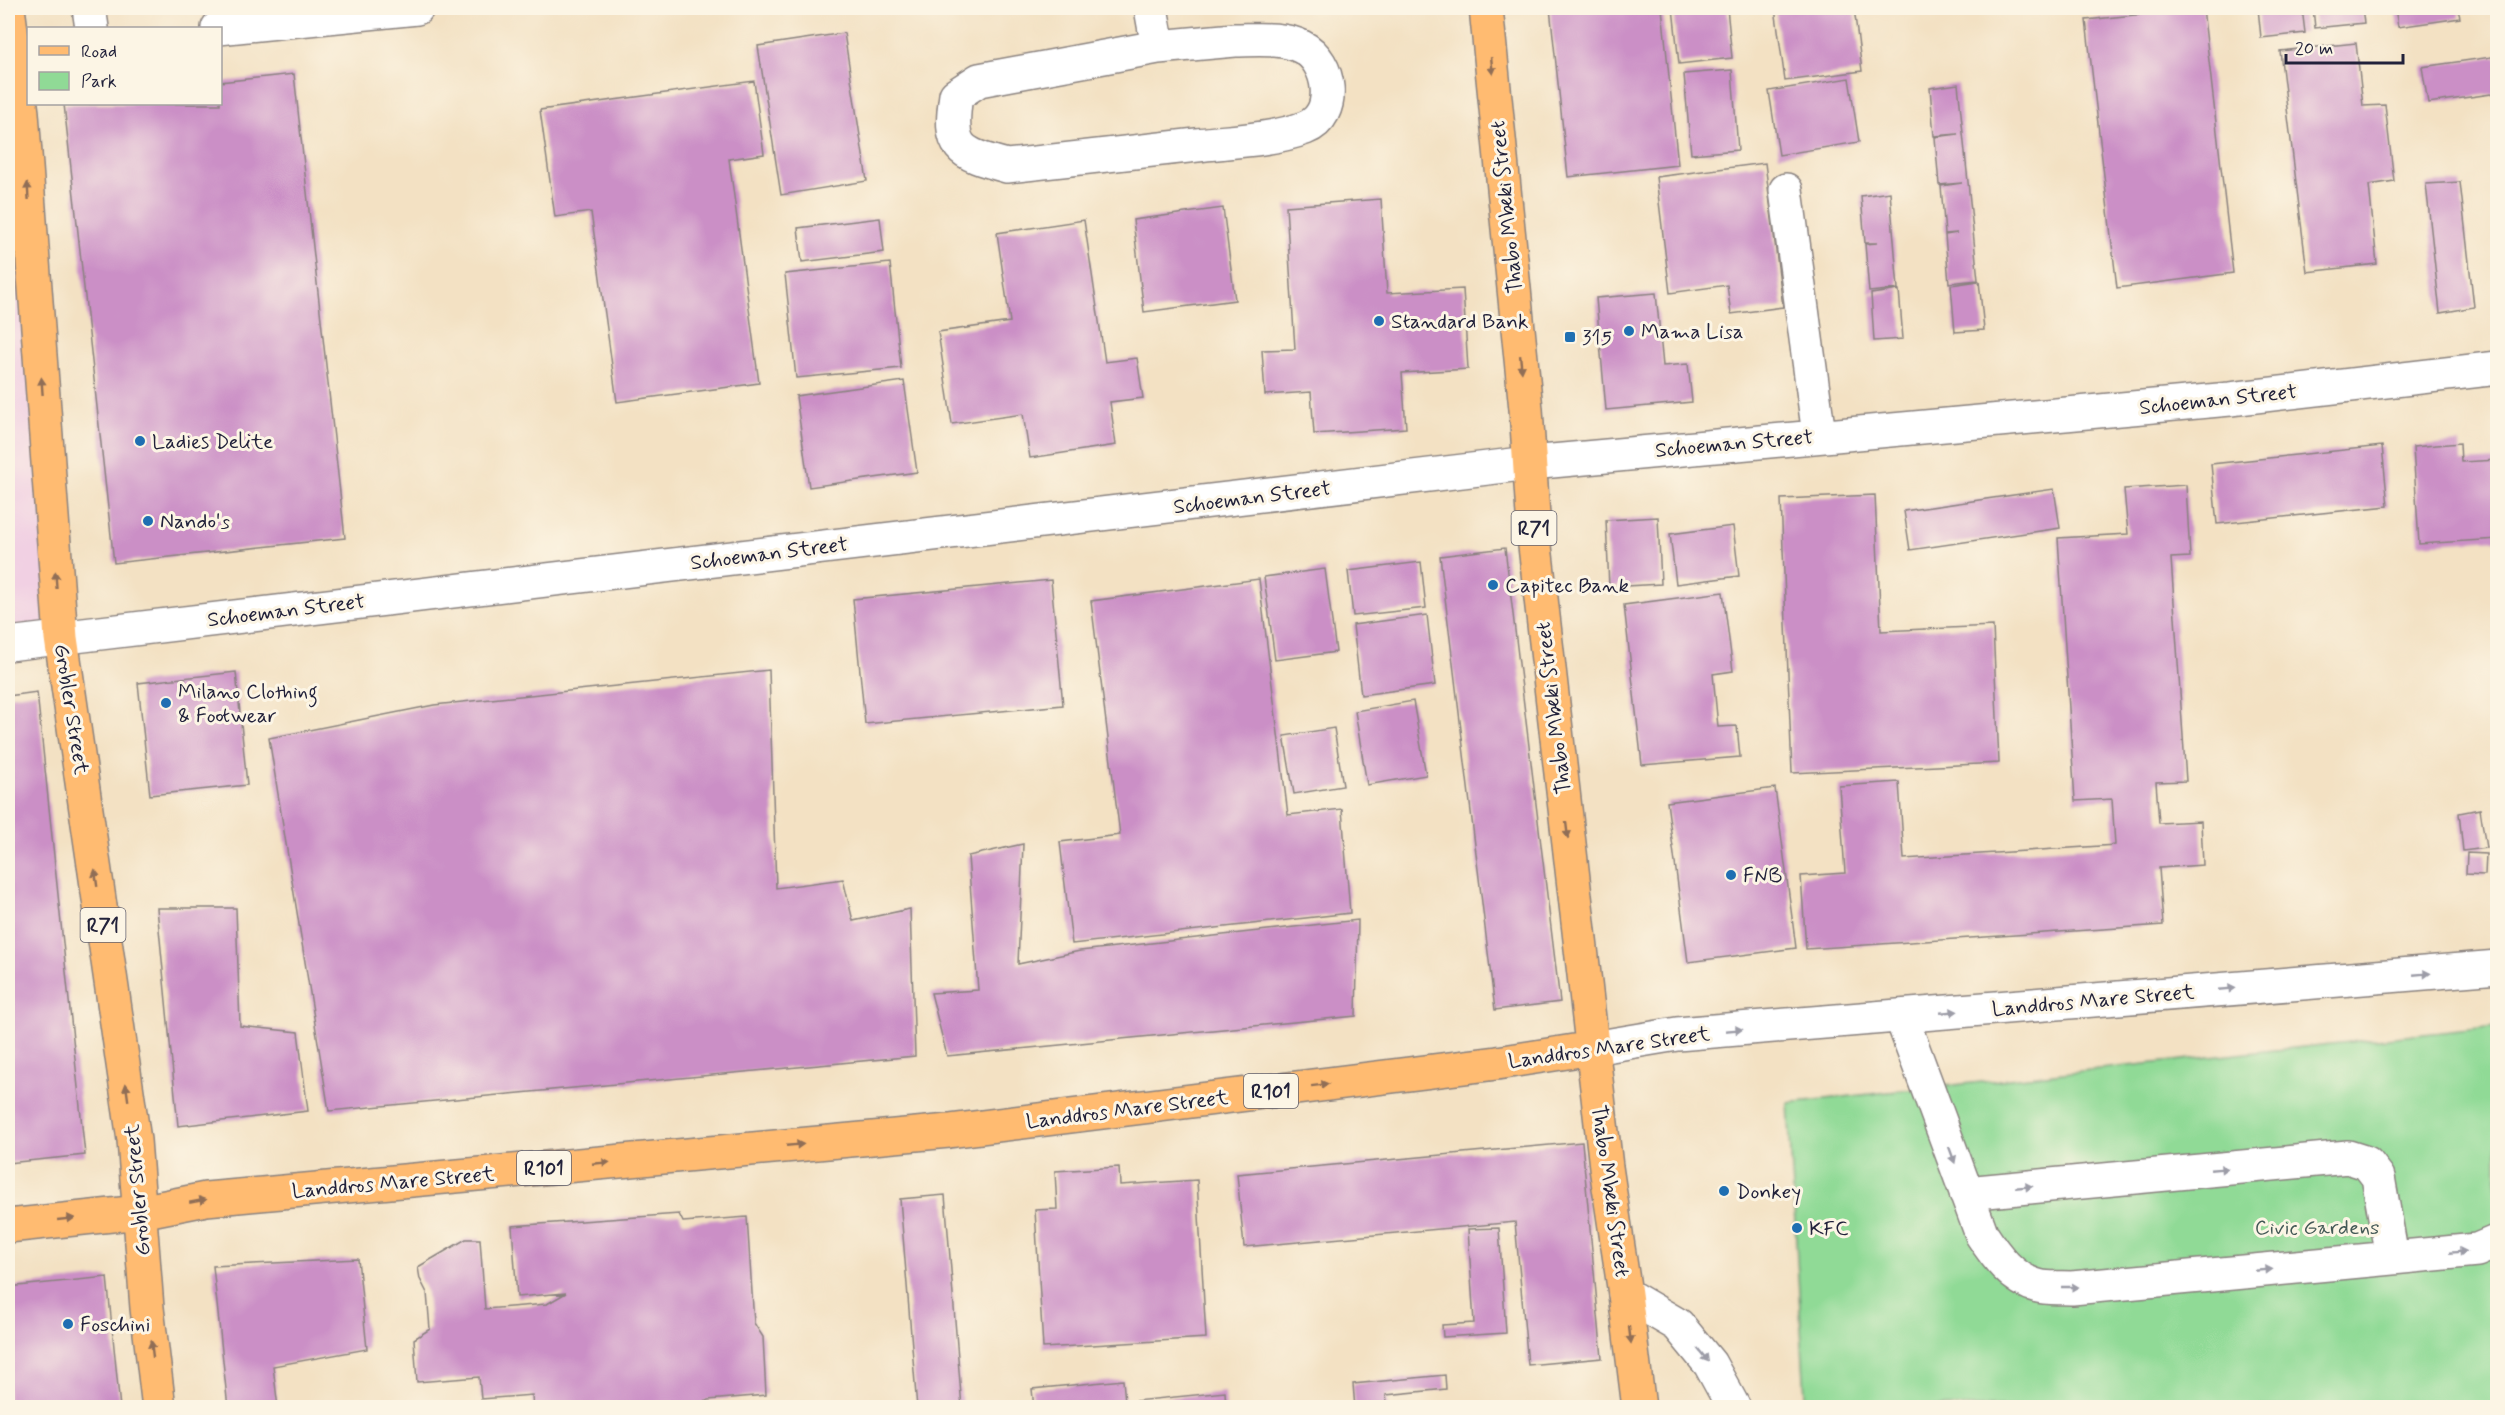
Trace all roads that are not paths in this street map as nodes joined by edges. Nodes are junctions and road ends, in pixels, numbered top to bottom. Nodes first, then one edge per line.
1 (9, 8) edge
2 (89, 8) edge
3 (417, 8) edge
4 (1151, 8) edge
5 (1486, 8) edge
6 (92, 27) edge
7 (222, 28) edge
8 (16, 45) edge
9 (1158, 47) junction
10 (1786, 190) dead end
11 (2498, 368) edge
12 (1819, 435) junction
13 (1530, 463) junction
14 (61, 638) junction
15 (8, 644) edge
16 (2498, 968) edge
17 (1901, 1016) junction
18 (1593, 1048) junction
19 (1966, 1193) junction
20 (140, 1212) junction
21 (8, 1226) edge
22 (2498, 1241) edge
23 (2392, 1257) junction
24 (1625, 1294) junction
25 (159, 1407) edge
26 (1639, 1407) edge
27 (1734, 1407) edge

1 - 8 main road, Grobler Street / R71
2 - 6 street
3 - 7 street
4 - 9 street
5 -> 13 main road, Thabo Mbeki Street / R71
14 -> 8 main road, Grobler Street / R71
9 - 9 street
10 - 12 street
11 - 12 street, Schoeman Street
12 - 13 street, Schoeman Street
13 - 14 street, Schoeman Street
13 -> 18 main road, Thabo Mbeki Street / R71
14 - 15 street, Schoeman Street
20 -> 14 main road, Grobler Street / R71
17 -> 16 street, Landdros Mare Street
18 -> 17 street, Landdros Mare Street
17 -> 19 street
20 -> 18 main road, Landdros Mare Street / R101
18 - 24 main road, Thabo Mbeki Street
19 -> 23 street
19 -> 23 street
21 -> 20 main road, Landdros Mare Street / R101
25 -> 20 main road, Grobler Street / R71
23 -> 22 street
24 -> 26 main road, Thabo Mbeki Street
24 -> 27 street

